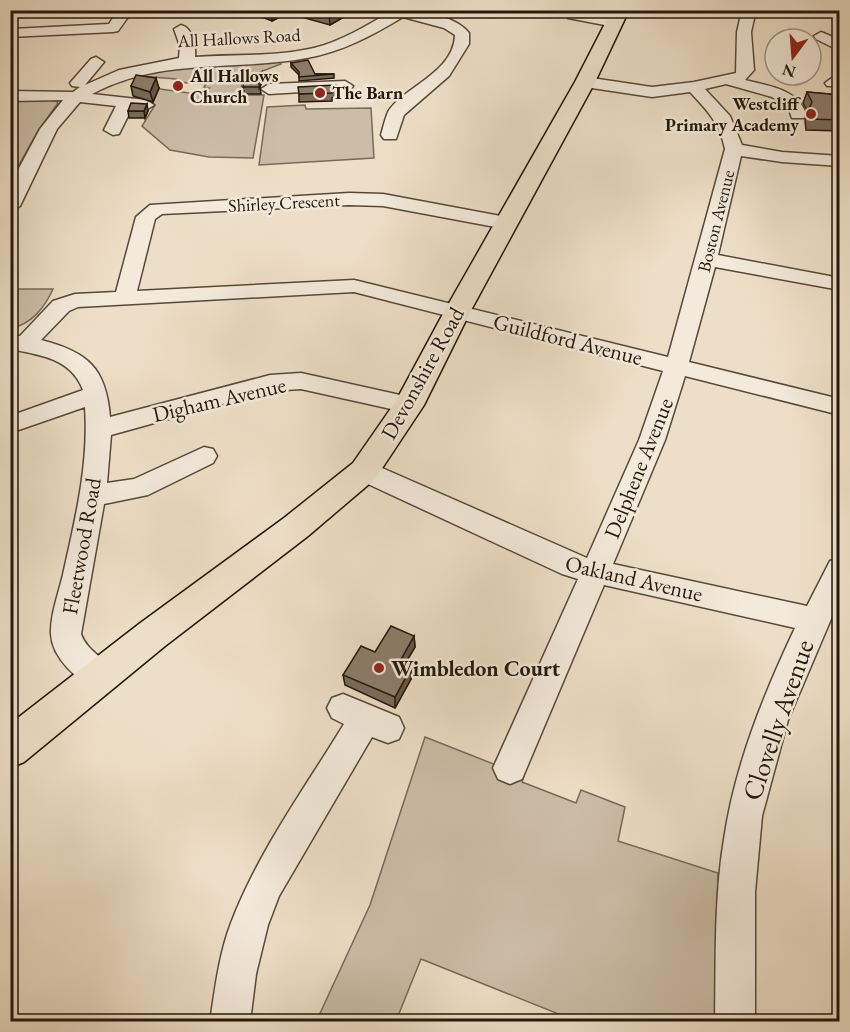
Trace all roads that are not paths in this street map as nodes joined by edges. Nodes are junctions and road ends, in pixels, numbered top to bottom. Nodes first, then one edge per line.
1 (126, 10) edge
2 (403, 11) edge
3 (573, 15) dead end
4 (747, 16) edge
5 (618, 17) edge
6 (19, 18) dead end
7 (109, 29) junction
8 (339, 30) dead end
9 (187, 31) dead end
10 (11, 34) edge
11 (357, 35) junction
12 (823, 37) edge
13 (108, 46) dead end
14 (840, 46) edge
15 (307, 54) junction
16 (186, 60) junction
17 (96, 62) dead end
18 (269, 71) junction
19 (252, 76) edge
20 (728, 80) junction
21 (105, 81) junction
22 (585, 82) junction
23 (80, 85) junction
24 (345, 86) dead end
25 (694, 87) junction
26 (10, 96) edge
27 (126, 103) junction
28 (146, 105) edge
29 (798, 114) dead end
30 (113, 130) dead end
31 (390, 135) dead end
32 (734, 150) junction
33 (840, 161) edge
34 (10, 206) edge
35 (506, 223) junction
36 (707, 259) junction
37 (840, 284) edge
38 (125, 297) junction
39 (457, 312) junction
40 (18, 343) edge
41 (677, 365) junction
42 (96, 394) junction
43 (409, 405) junction
44 (840, 407) edge
45 (10, 425) edge
46 (99, 429) junction
47 (204, 456) dead end
48 (364, 471) junction
49 (91, 496) junction
50 (840, 568) edge
51 (597, 572) junction
52 (813, 620) junction
53 (100, 676) junction
54 (366, 718) dead end
55 (10, 749) edge
56 (510, 768) dead end
57 (230, 1022) edge
58 (735, 1022) edge

1 - 7 street
2 - 11 street, All Hallows Road
2 - 31 street
3 - 5 street
4 - 20 street
5 - 22 main road, Devonshire Road
6 - 10 street
7 - 10 street
7 - 13 street
8 - 11 street
9 - 16 street
11 - 15 street, All Hallows Road
12 - 14 street
15 - 16 street, All Hallows Road
15 - 18 street
16 - 21 street, All Hallows Road
17 - 23 street
18 - 19 street
18 - 24 street
20 - 25 street
20 - 29 street
21 - 23 street
21 - 23 street, All Hallows Road
22 - 25 street
22 - 35 main road, Devonshire Road
23 - 26 street
23 - 27 street
23 - 34 street
25 - 32 street, Boston Avenue
27 - 28 street
27 - 30 street
32 - 33 street
32 - 36 street, Boston Avenue
35 - 38 street, Shirley Crescent
35 - 39 main road, Devonshire Road
36 - 37 street
36 - 41 street, Boston Avenue
38 - 39 street, Guildford Avenue
38 - 40 street, Guildford Avenue
39 - 41 street, Guildford Avenue
39 - 43 main road, Devonshire Road
40 - 42 street, Fleetwood Road
41 - 44 street, Guildford Avenue
41 - 51 street, Delphene Avenue
42 - 45 street
42 - 46 street, Fleetwood Road
43 - 46 street, Digham Avenue
43 - 48 main road, Devonshire Road
46 - 49 street, Fleetwood Road
47 - 49 street
48 - 51 street, Oakland Avenue
48 - 53 main road, Devonshire Road
49 - 53 street, Fleetwood Road
50 - 52 street, Clovelly Avenue
51 - 52 street, Oakland Avenue
51 - 56 street, Delphene Avenue
52 - 58 street, Clovelly Avenue
53 - 55 main road
54 - 57 street

